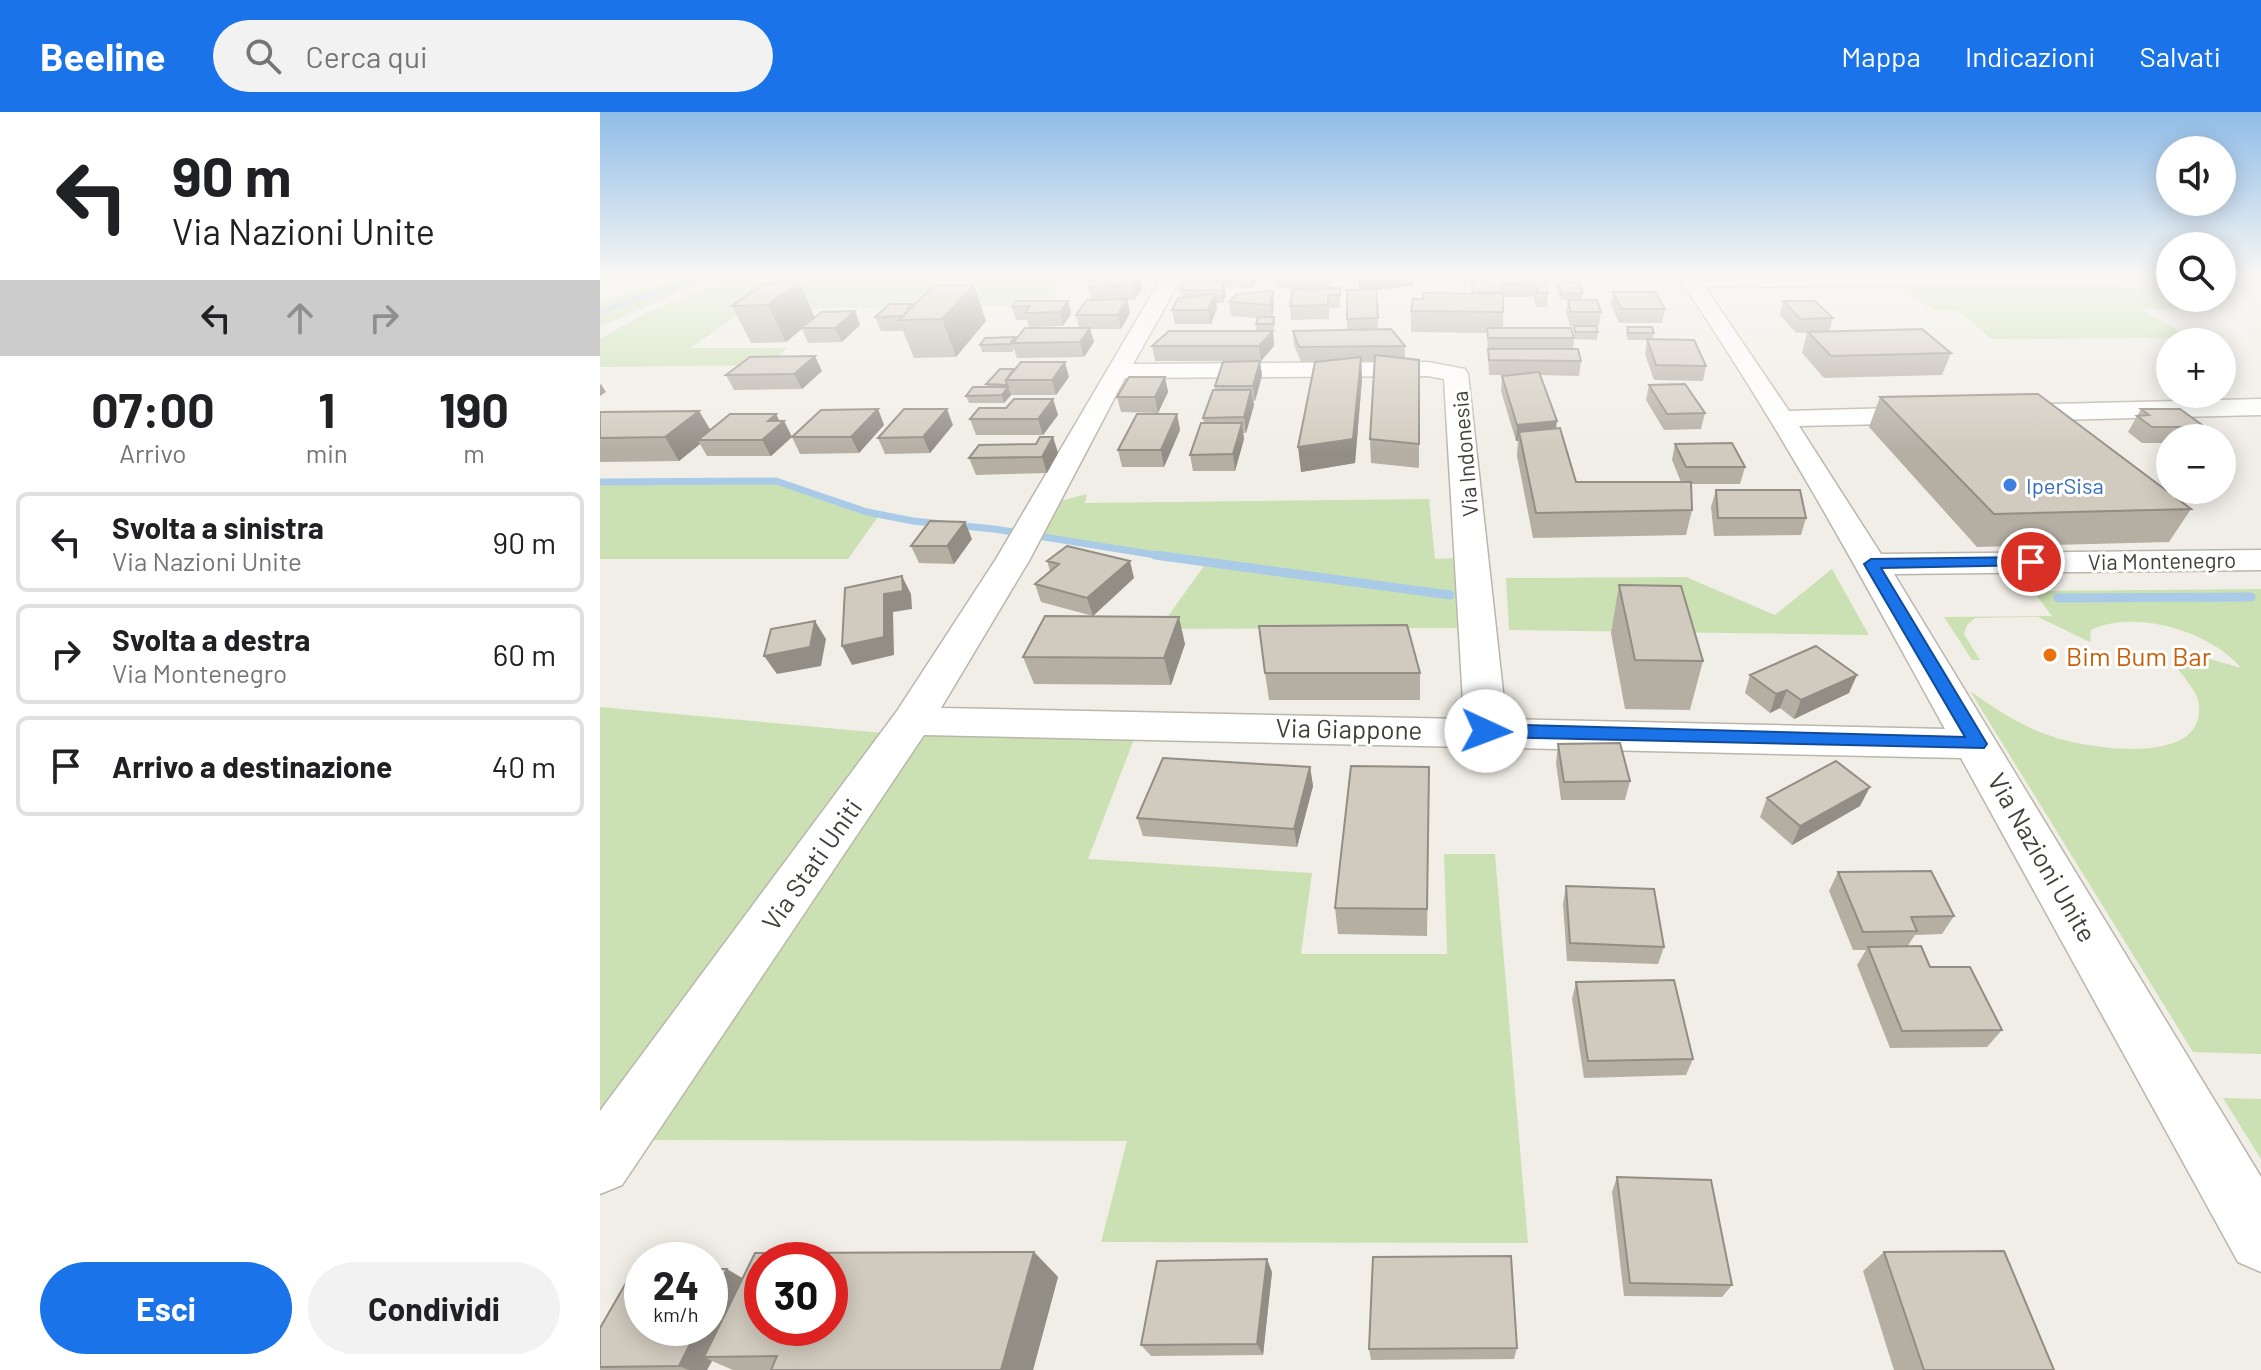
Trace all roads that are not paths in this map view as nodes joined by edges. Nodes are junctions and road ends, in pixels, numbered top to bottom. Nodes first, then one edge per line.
1 (1138, 336) edge
2 (1730, 336) edge
3 (1117, 371) junction
4 (2261, 407) edge
5 (1985, 413) edge
6 (1954, 414) edge
7 (1781, 419) junction
8 (2261, 560) edge
9 (1871, 564) junction
10 (912, 721) junction
11 (1486, 731) junction
12 (1978, 744) junction
13 (600, 1163) edge
14 (2261, 1239) edge

1 - 3 street
2 - 7 street, Via Nazioni Unite
3 - 10 street, Via Stati Uniti
3 - 11 street, Via Indonesia
4 - 5 street
6 - 7 street
7 - 9 street, Via Nazioni Unite
8 - 9 street, Via Montenegro
9 - 12 street, Via Nazioni Unite
10 - 11 street, Via Giappone
10 - 13 street, Via Stati Uniti
11 - 12 street, Via Giappone
12 - 14 street, Via Nazioni Unite

